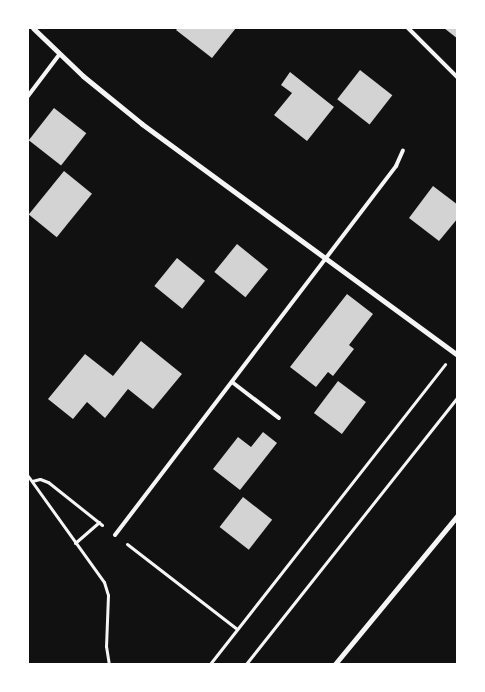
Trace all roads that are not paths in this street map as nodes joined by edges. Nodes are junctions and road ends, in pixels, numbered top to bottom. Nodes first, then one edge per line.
1 (33, 28) edge
2 (408, 28) edge
3 (59, 55) junction
4 (458, 78) edge
5 (28, 96) edge
6 (403, 150) dead end
7 (326, 258) junction
8 (456, 353) edge
9 (232, 382) junction
10 (279, 418) dead end
11 (458, 515) edge
12 (115, 535) road end
13 (334, 664) edge

1 - 3 street
2 - 4 lane
3 - 5 lane
3 - 7 street
6 - 7 lane
7 - 8 street
7 - 9 lane
9 - 10 lane
9 - 12 lane
11 - 13 street

